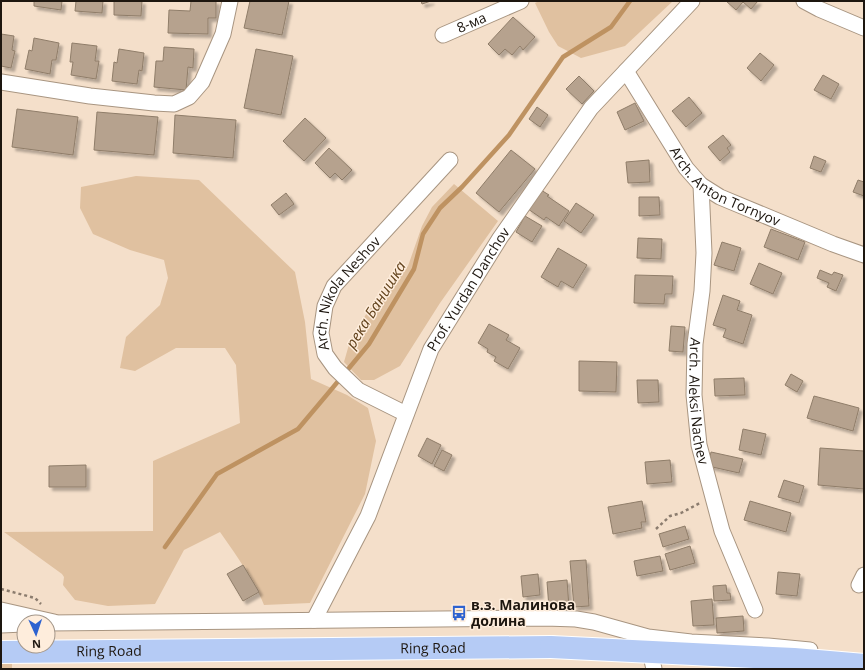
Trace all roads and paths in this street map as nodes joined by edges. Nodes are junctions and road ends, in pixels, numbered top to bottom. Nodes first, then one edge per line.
1 (230, 1) edge
2 (521, 1) edge
3 (692, 1) edge
4 (804, 1) edge
5 (864, 28) edge
6 (443, 36) dead end
7 (626, 71) junction
8 (1, 82) edge
9 (450, 160) dead end
10 (701, 185) junction
11 (864, 256) edge
12 (406, 414) junction
13 (713, 497) junction
14 (656, 529) dead end
15 (1, 589) edge
16 (42, 605) dead end
17 (1, 610) edge
18 (755, 610) dead end
19 (18, 614) edge
20 (314, 620) junction
21 (56, 622) edge
22 (1, 624) edge
23 (16, 624) edge
24 (623, 631) junction
25 (1, 652) edge
26 (864, 654) edge
27 (864, 665) edge
28 (654, 669) edge

1 - 8 street
2 - 6 street, 8-ма
3 - 7 street, Prof. Yurdan Danchov
4 - 5 street
7 - 10 street, Arch. Anton Tornyov
7 - 12 street, Prof. Yurdan Danchov
9 - 12 street, Arch. Nikola Neshov
10 - 11 street, Arch. Anton Tornyov
10 - 13 street, Arch. Aleksi Nachev
12 - 20 street, Prof. Yurdan Danchov
13 - 14 path
13 - 18 street, Arch. Aleksi Nachev
15 - 16 path
17 - 19 street
20 - 21 street
20 - 24 street
22 - 23 street
24 - 26 street
24 - 28 street
25 - 27 highway, Ring Road, bridge

